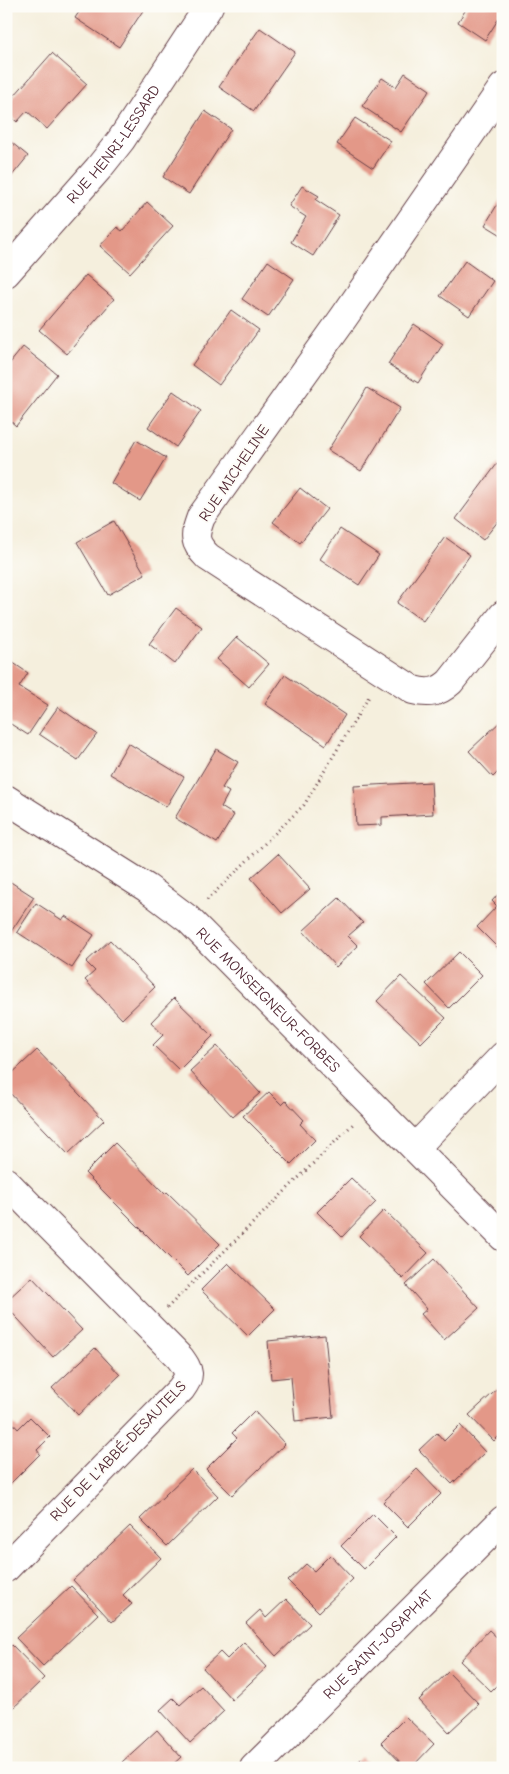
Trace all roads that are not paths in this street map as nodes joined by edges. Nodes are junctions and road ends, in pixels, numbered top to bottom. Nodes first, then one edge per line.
1 (209, 6) edge
2 (503, 87) edge
3 (6, 273) edge
4 (503, 615) edge
5 (6, 799) edge
6 (503, 1056) edge
7 (414, 1148) junction
8 (6, 1182) edge
9 (503, 1237) edge
10 (503, 1520) edge
11 (6, 1568) edge
12 (254, 1768) edge

1 - 3 street, RUE HENRI-LESSARD
2 - 4 street, RUE MICHELINE
5 - 7 street, RUE MONSEIGNEUR-FORBES
6 - 7 street
7 - 9 street, RUE MONSEIGNEUR-FORBES
8 - 11 street, RUE DE L'ABBÉ-DESAUTELS
10 - 12 street, RUE SAINT-JOSAPHAT

